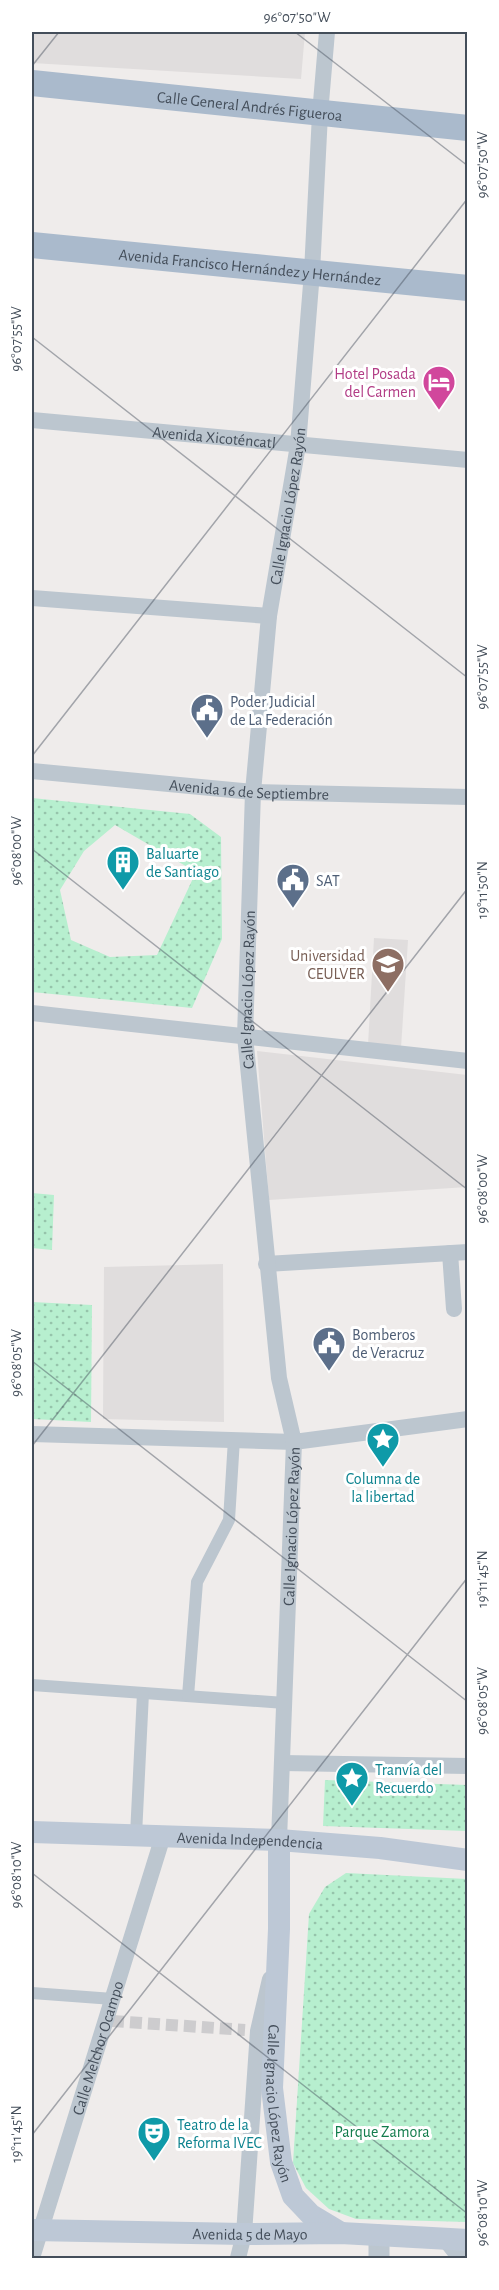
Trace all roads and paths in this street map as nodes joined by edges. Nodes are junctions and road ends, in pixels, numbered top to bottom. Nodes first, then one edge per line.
1 (327, 32) edge
2 (32, 83) edge
3 (320, 114) junction
4 (468, 128) edge
5 (32, 244) edge
6 (312, 272) junction
7 (468, 288) edge
8 (32, 420) edge
9 (298, 445) junction
10 (468, 460) edge
11 (32, 598) edge
12 (269, 616) junction
13 (32, 771) edge
14 (253, 792) junction
15 (468, 797) edge
16 (32, 1013) edge
17 (245, 1036) junction
18 (468, 1061) edge
19 (468, 1252) edge
20 (450, 1253) junction
21 (266, 1264) junction
22 (454, 1309) dead end
23 (468, 1419) edge
24 (32, 1434) edge
25 (234, 1439) junction
26 (294, 1442) junction
27 (32, 1685) edge
28 (143, 1693) junction
29 (188, 1696) junction
30 (285, 1703) junction
31 (282, 1763) junction
32 (468, 1766) edge
33 (32, 1832) edge
34 (136, 1835) junction
35 (163, 1836) junction
36 (279, 1839) junction
37 (468, 1860) edge
38 (277, 1949) junction
39 (32, 1993) edge
40 (112, 1999) junction
41 (36, 2230) edge
42 (341, 2233) junction
43 (244, 2234) junction
44 (379, 2235) junction
45 (458, 2240) edge
46 (32, 2259) edge
47 (237, 2259) edge
48 (379, 2259) edge
49 (463, 2259) edge

1 - 3 street, Calle Ignacio López Rayón
2 - 3 main road, Calle General Andrés Figueroa
3 - 4 main road, Calle General Andrés Figueroa
3 - 6 street, Calle Ignacio López Rayón
5 - 6 main road, Avenida Francisco Hernández y Hernández
6 - 7 main road, Avenida Francisco Hernández y Hernández
6 - 9 street, Calle Ignacio López Rayón
8 - 9 street, Avenida Xicoténcatl
9 - 10 street, Avenida Xicoténcatl
9 - 12 street, Calle Ignacio López Rayón
11 - 12 street
12 - 14 street, Calle Ignacio López Rayón
13 - 14 street, Avenida 16 de Septiembre
14 - 15 street, Avenida 16 de Septiembre
14 - 17 street, Calle Ignacio López Rayón
16 - 17 street
17 - 18 street
17 - 21 street, Calle Ignacio López Rayón
19 - 20 street
20 - 21 street
20 - 22 street
21 - 26 street, Calle Ignacio López Rayón
23 - 26 street
24 - 25 street
25 - 26 street
25 - 29 street
26 - 30 street, Calle Ignacio López Rayón
27 - 28 street
28 - 29 street
28 - 34 street
29 - 30 street
30 - 31 street, Calle Ignacio López Rayón
31 - 32 street
31 - 36 street, Calle Ignacio López Rayón
33 - 34 main road, Avenida Independencia
34 - 35 main road, Avenida Independencia
35 - 36 main road, Avenida Independencia
35 - 40 street, Calle Melchor Ocampo
36 - 37 main road, Avenida Independencia
36 - 38 main road, Calle Ignacio López Rayón
38 - 42 main road, Calle Ignacio López Rayón
38 - 43 street, Calle Ignacio López Rayón
39 - 40 street
40 - 41 street, Calle Melchor Ocampo
41 - 43 main road, Avenida 5 de Mayo
41 - 46 street, Calle Melchor Ocampo
42 - 43 main road, Avenida 5 de Mayo
42 - 44 main road, Avenida 5 de Mayo
43 - 47 street, Calle Ignacio López Rayón
44 - 45 main road, Avenida 5 de Mayo
44 - 48 street
45 - 49 street

